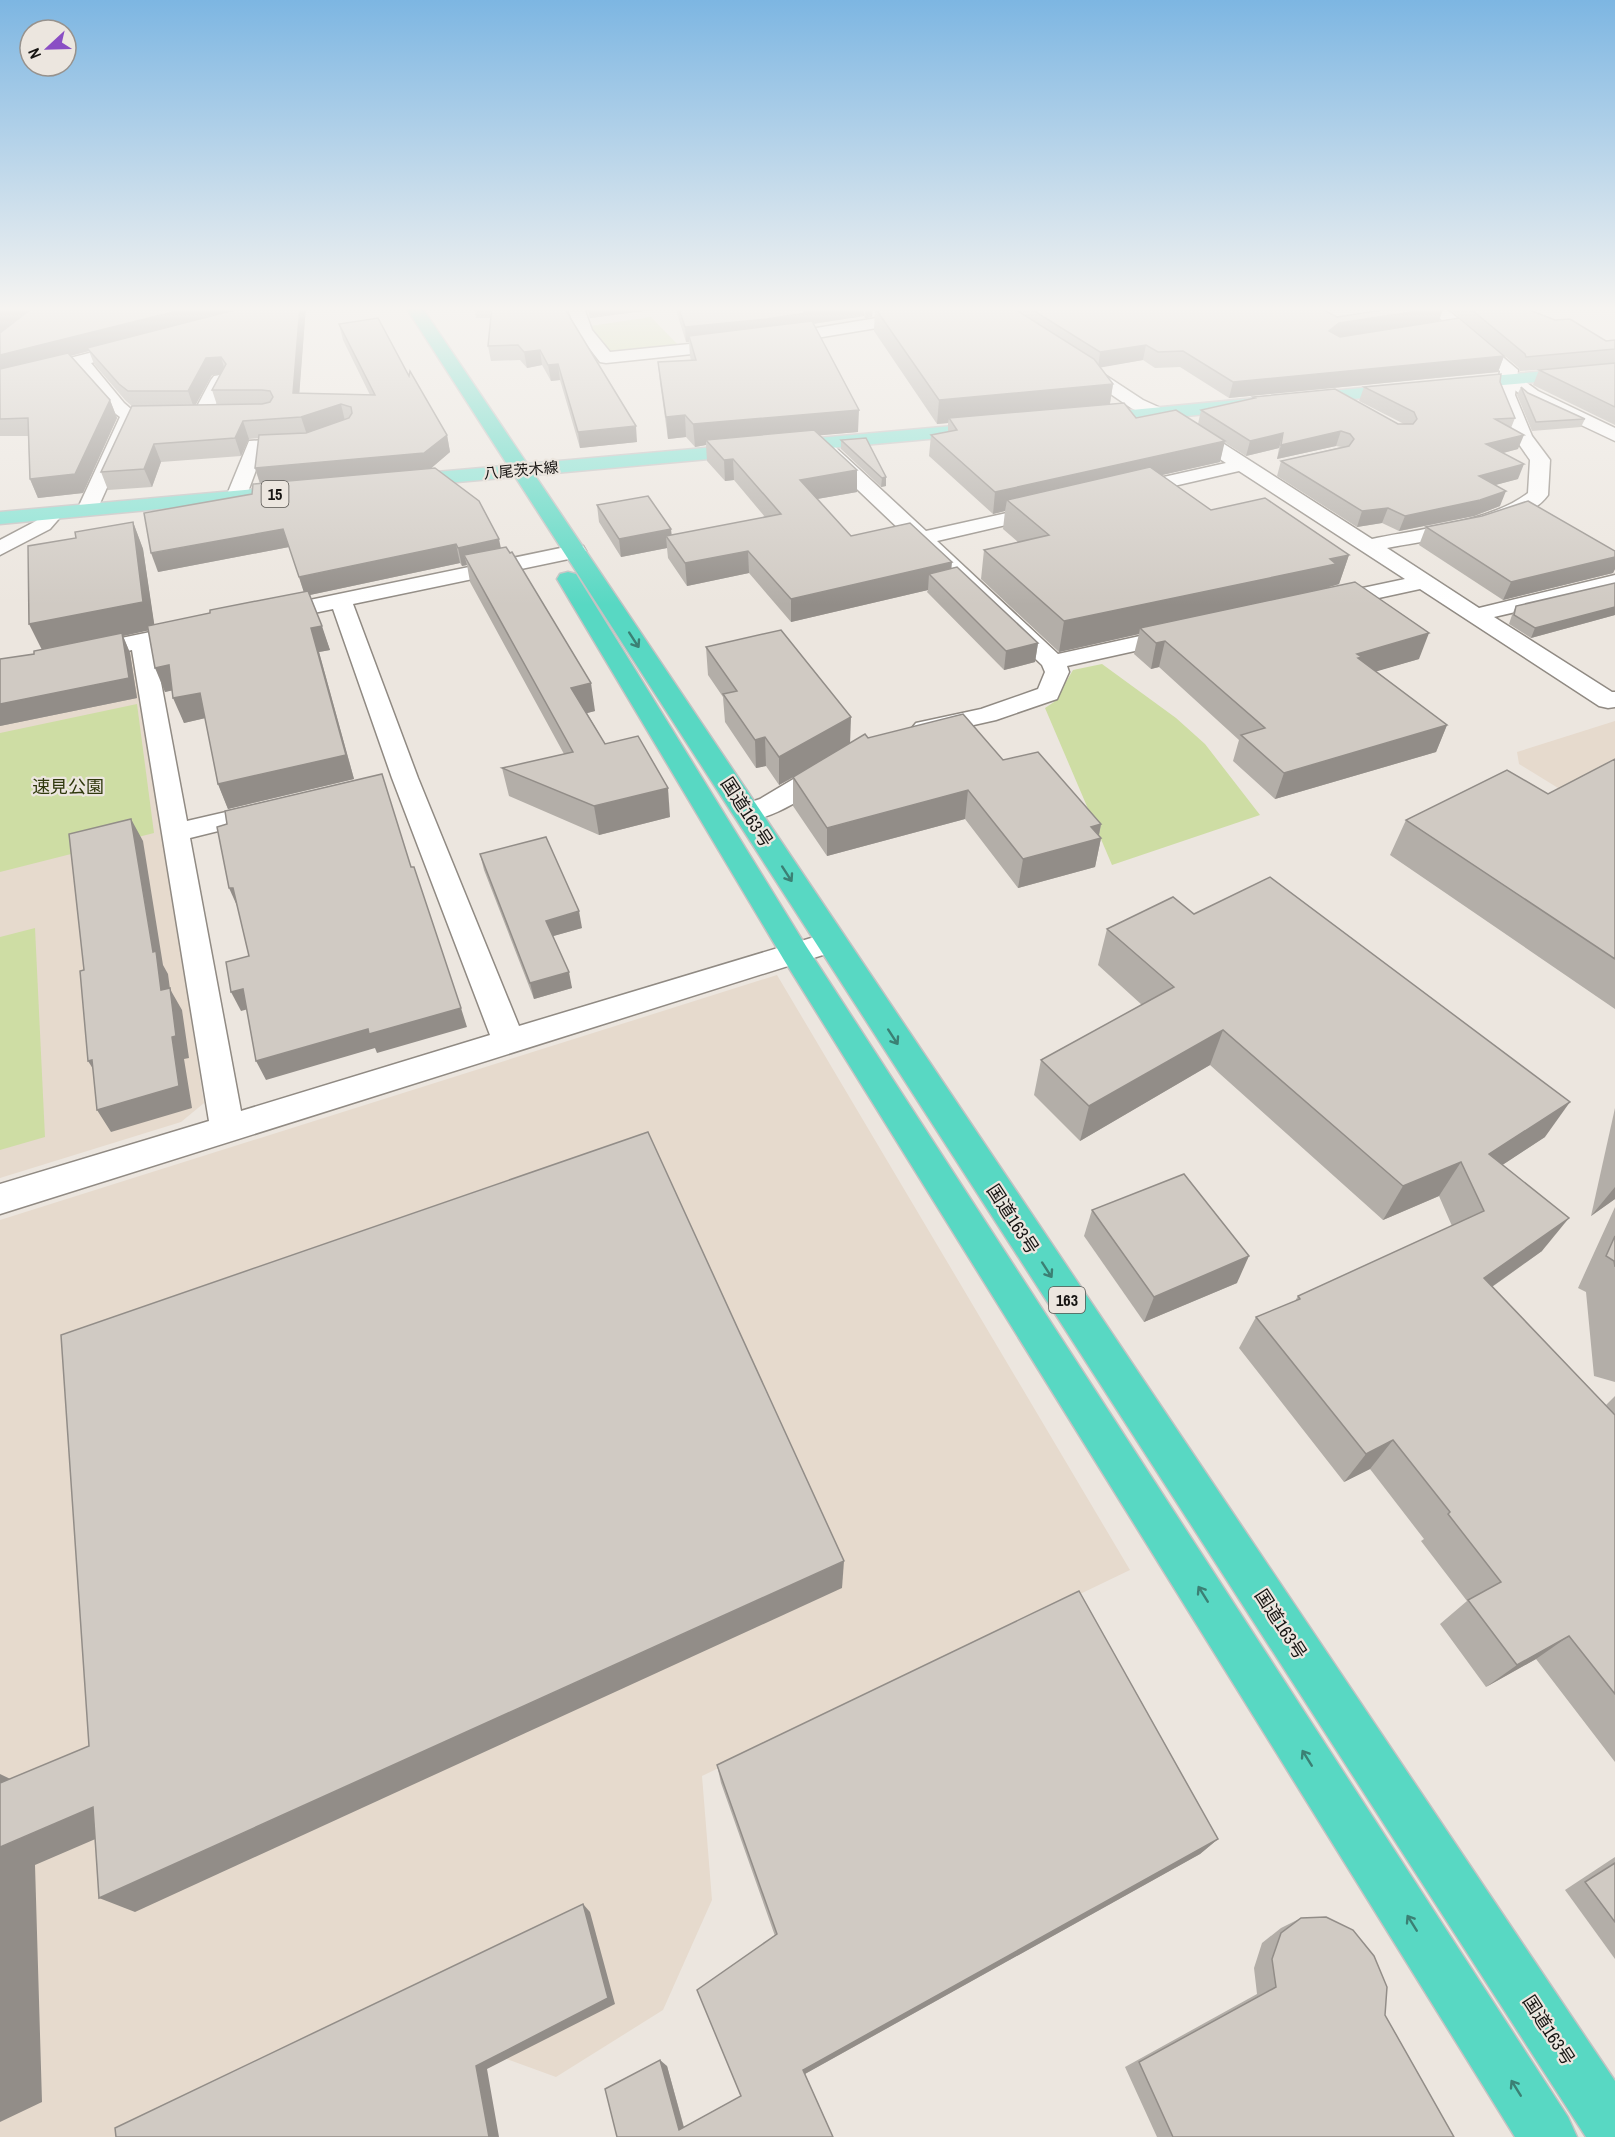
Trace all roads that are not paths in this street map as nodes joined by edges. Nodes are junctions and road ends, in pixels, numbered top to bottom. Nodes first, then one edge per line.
1 (117, 406) edge
2 (202, 406) edge
3 (468, 406) edge
4 (1140, 406) edge
5 (1223, 406) edge
6 (1354, 406) edge
7 (1510, 406) edge
8 (1554, 406) edge
9 (1363, 411) edge
10 (1155, 413) junction
11 (224, 414) edge
12 (1066, 422) edge
13 (1008, 427) edge
14 (1615, 435) edge
15 (319, 440) edge
16 (821, 444) junction
17 (500, 465) junction
18 (1284, 465) edge
19 (1247, 469) junction
20 (384, 483) edge
21 (293, 492) edge
22 (1105, 496) edge
23 (236, 497) junction
24 (1071, 504) edge
25 (87, 510) junction
26 (53, 514) junction
27 (0, 518) edge
28 (923, 538) junction
29 (1368, 546) junction
30 (0, 549) edge
31 (564, 553) junction
32 (1423, 582) junction
33 (1615, 582) edge
34 (341, 601) junction
35 (1307, 607) edge
36 (1476, 615) junction
37 (248, 619) edge
38 (213, 626) edge
39 (1203, 629) edge
40 (142, 640) junction
41 (1053, 662) junction
42 (0, 670) edge
43 (1615, 699) edge
44 (905, 735) edge
45 (856, 754) edge
46 (289, 806) edge
47 (747, 813) junction
48 (174, 833) junction
49 (831, 942) junction
50 (795, 952) junction
51 (508, 1041) junction
52 (227, 1128) junction
53 (0, 1199) edge
54 (1615, 2131) edge
55 (1548, 2137) edge

1 - 25 street
2 - 11 street
3 - 17 highway, 国道163号 / 163
4 - 10 street
5 - 10 main road
6 - 9 street
7 - 29 street
8 - 14 street
10 - 12 main road
10 - 19 street
13 - 16 main road, 八尾茨木線
15 - 23 street
16 - 17 main road, 八尾茨木線
16 - 28 street
17 - 20 main road, 八尾茨木線
17 - 31 highway, 国道163号 / 163
18 - 19 street
19 - 22 street
19 - 29 street
21 - 23 main road, 15
23 - 25 main road, 15
24 - 28 street
25 - 26 main road, 15
26 - 27 main road, 15
26 - 30 street
28 - 41 street
29 - 32 street
31 - 34 street
31 -> 47 highway, 国道163号 / 163
31 - 50 highway, 国道163号 / 163
32 - 35 street
32 - 36 street
33 - 36 street
34 - 37 street
34 - 51 street
36 - 43 street
38 - 40 street
39 - 41 street
40 - 42 street
40 - 48 street
41 - 44 street
45 - 47 street
46 - 48 street
47 -> 49 highway, 国道163号 / 163
48 - 52 street
49 - 50 street
49 -> 54 highway, 国道163号 / 163
50 - 51 street
55 -> 50 highway, 国道163号 / 163
51 - 52 street
52 - 53 street

